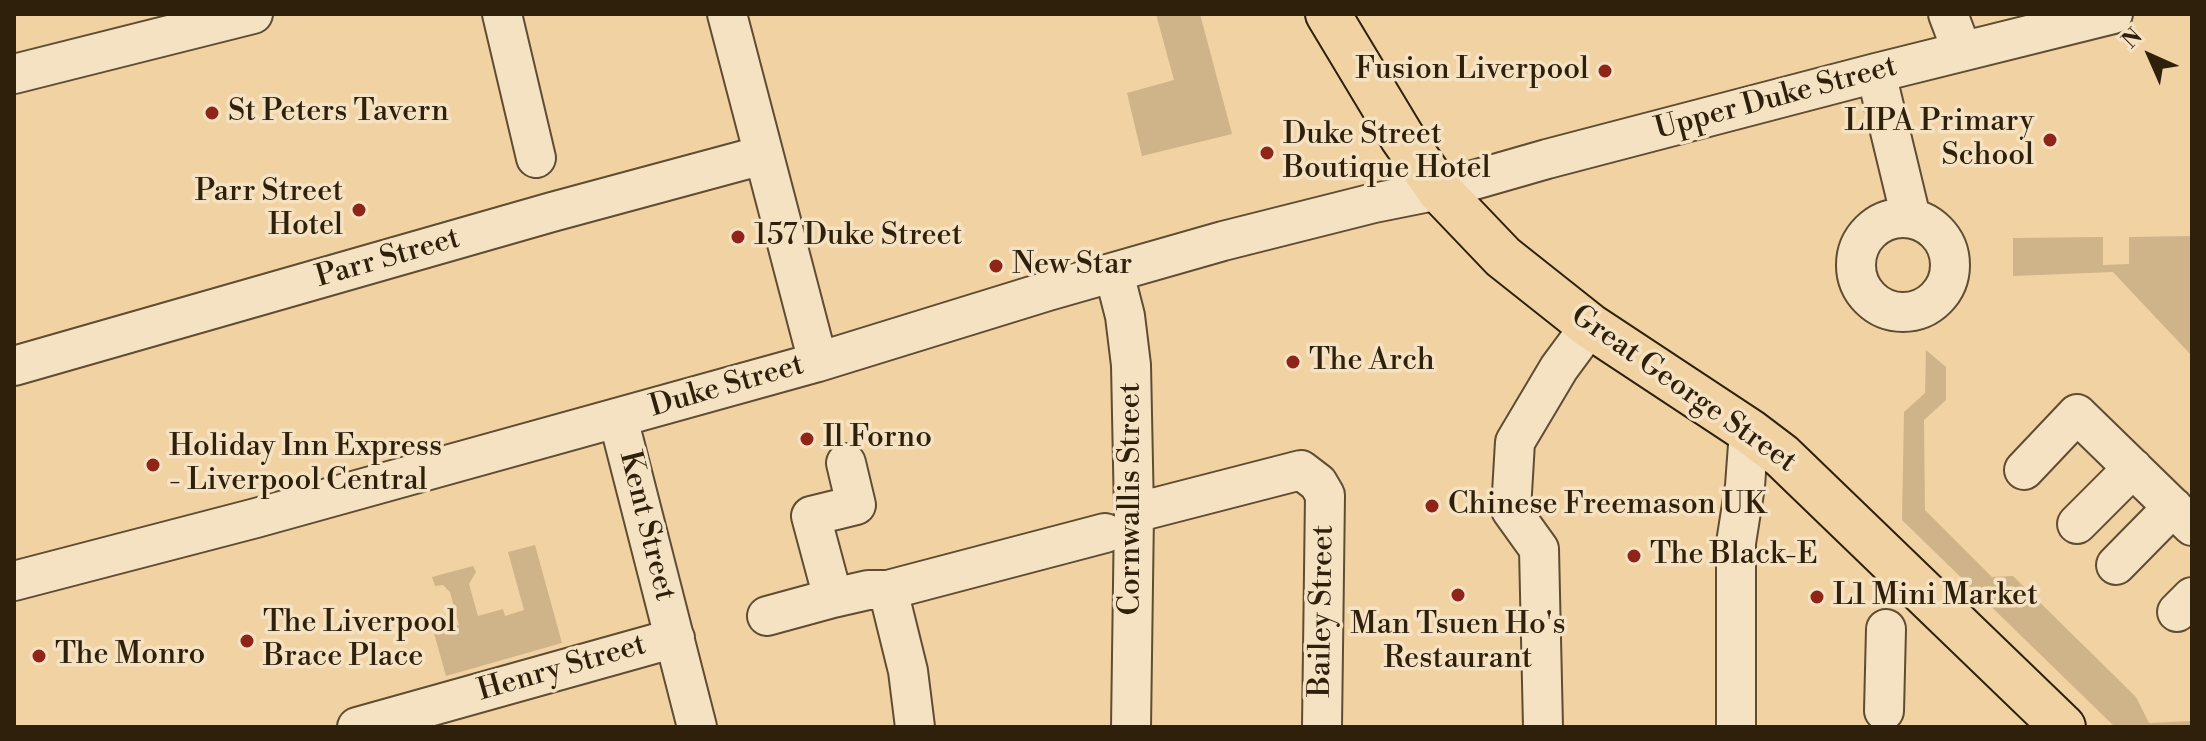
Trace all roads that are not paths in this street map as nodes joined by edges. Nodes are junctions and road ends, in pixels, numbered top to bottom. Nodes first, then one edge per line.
1 (253, 14) edge
2 (502, 14) edge
3 (727, 14) edge
4 (1328, 14) edge
5 (1948, 14) edge
6 (2113, 14) edge
7 (1962, 51) junction
8 (1876, 73) junction
9 (14, 74) edge
10 (763, 155) junction
11 (536, 158) dead end
12 (1439, 190) junction
13 (1911, 218) dead end
14 (1114, 273) junction
15 (1590, 326) junction
16 (818, 362) junction
17 (14, 366) edge
18 (618, 418) junction
19 (1749, 431) junction
20 (846, 463) dead end
21 (2133, 468) junction
22 (2024, 470) dead end
23 (2182, 517) edge
24 (1120, 523) junction
25 (2077, 524) dead end
26 (2116, 565) dead end
27 (14, 581) edge
28 (888, 590) junction
29 (833, 598) junction
30 (767, 616) dead end
31 (1886, 629) dead end
32 (675, 638) junction
33 (1884, 711) dead end
34 (357, 727) edge
35 (697, 727) edge
36 (915, 727) edge
37 (1131, 727) edge
38 (1322, 727) edge
39 (1543, 727) edge
40 (1736, 727) edge
41 (2063, 727) edge

1 - 9 street
2 - 11 street
3 - 10 street
4 - 12 main road, Great George Street
5 - 7 street
6 - 7 street, Upper Duke Street
7 - 8 street, Upper Duke Street
8 - 12 street, Upper Duke Street
8 - 13 street
10 - 16 street
10 - 17 street, Parr Street
12 - 14 street, Duke Street
12 - 15 main road, Great George Street
14 - 16 street, Duke Street
14 - 24 street, Cornwallis Street
15 - 19 main road, Great George Street
15 - 39 street
16 - 18 street, Duke Street
18 - 27 street, Duke Street
18 - 32 street, Kent Street
19 - 40 street
19 - 41 main road, Great George Street
20 - 29 street
21 - 22 street
21 - 23 street
21 - 25 street
23 - 26 street
24 - 28 street
24 - 37 street, Cornwallis Street
24 - 38 street, Bailey Street
28 - 29 street
28 - 36 street
29 - 30 street
31 - 33 street
32 - 34 street, Henry Street
32 - 35 street, Kent Street

